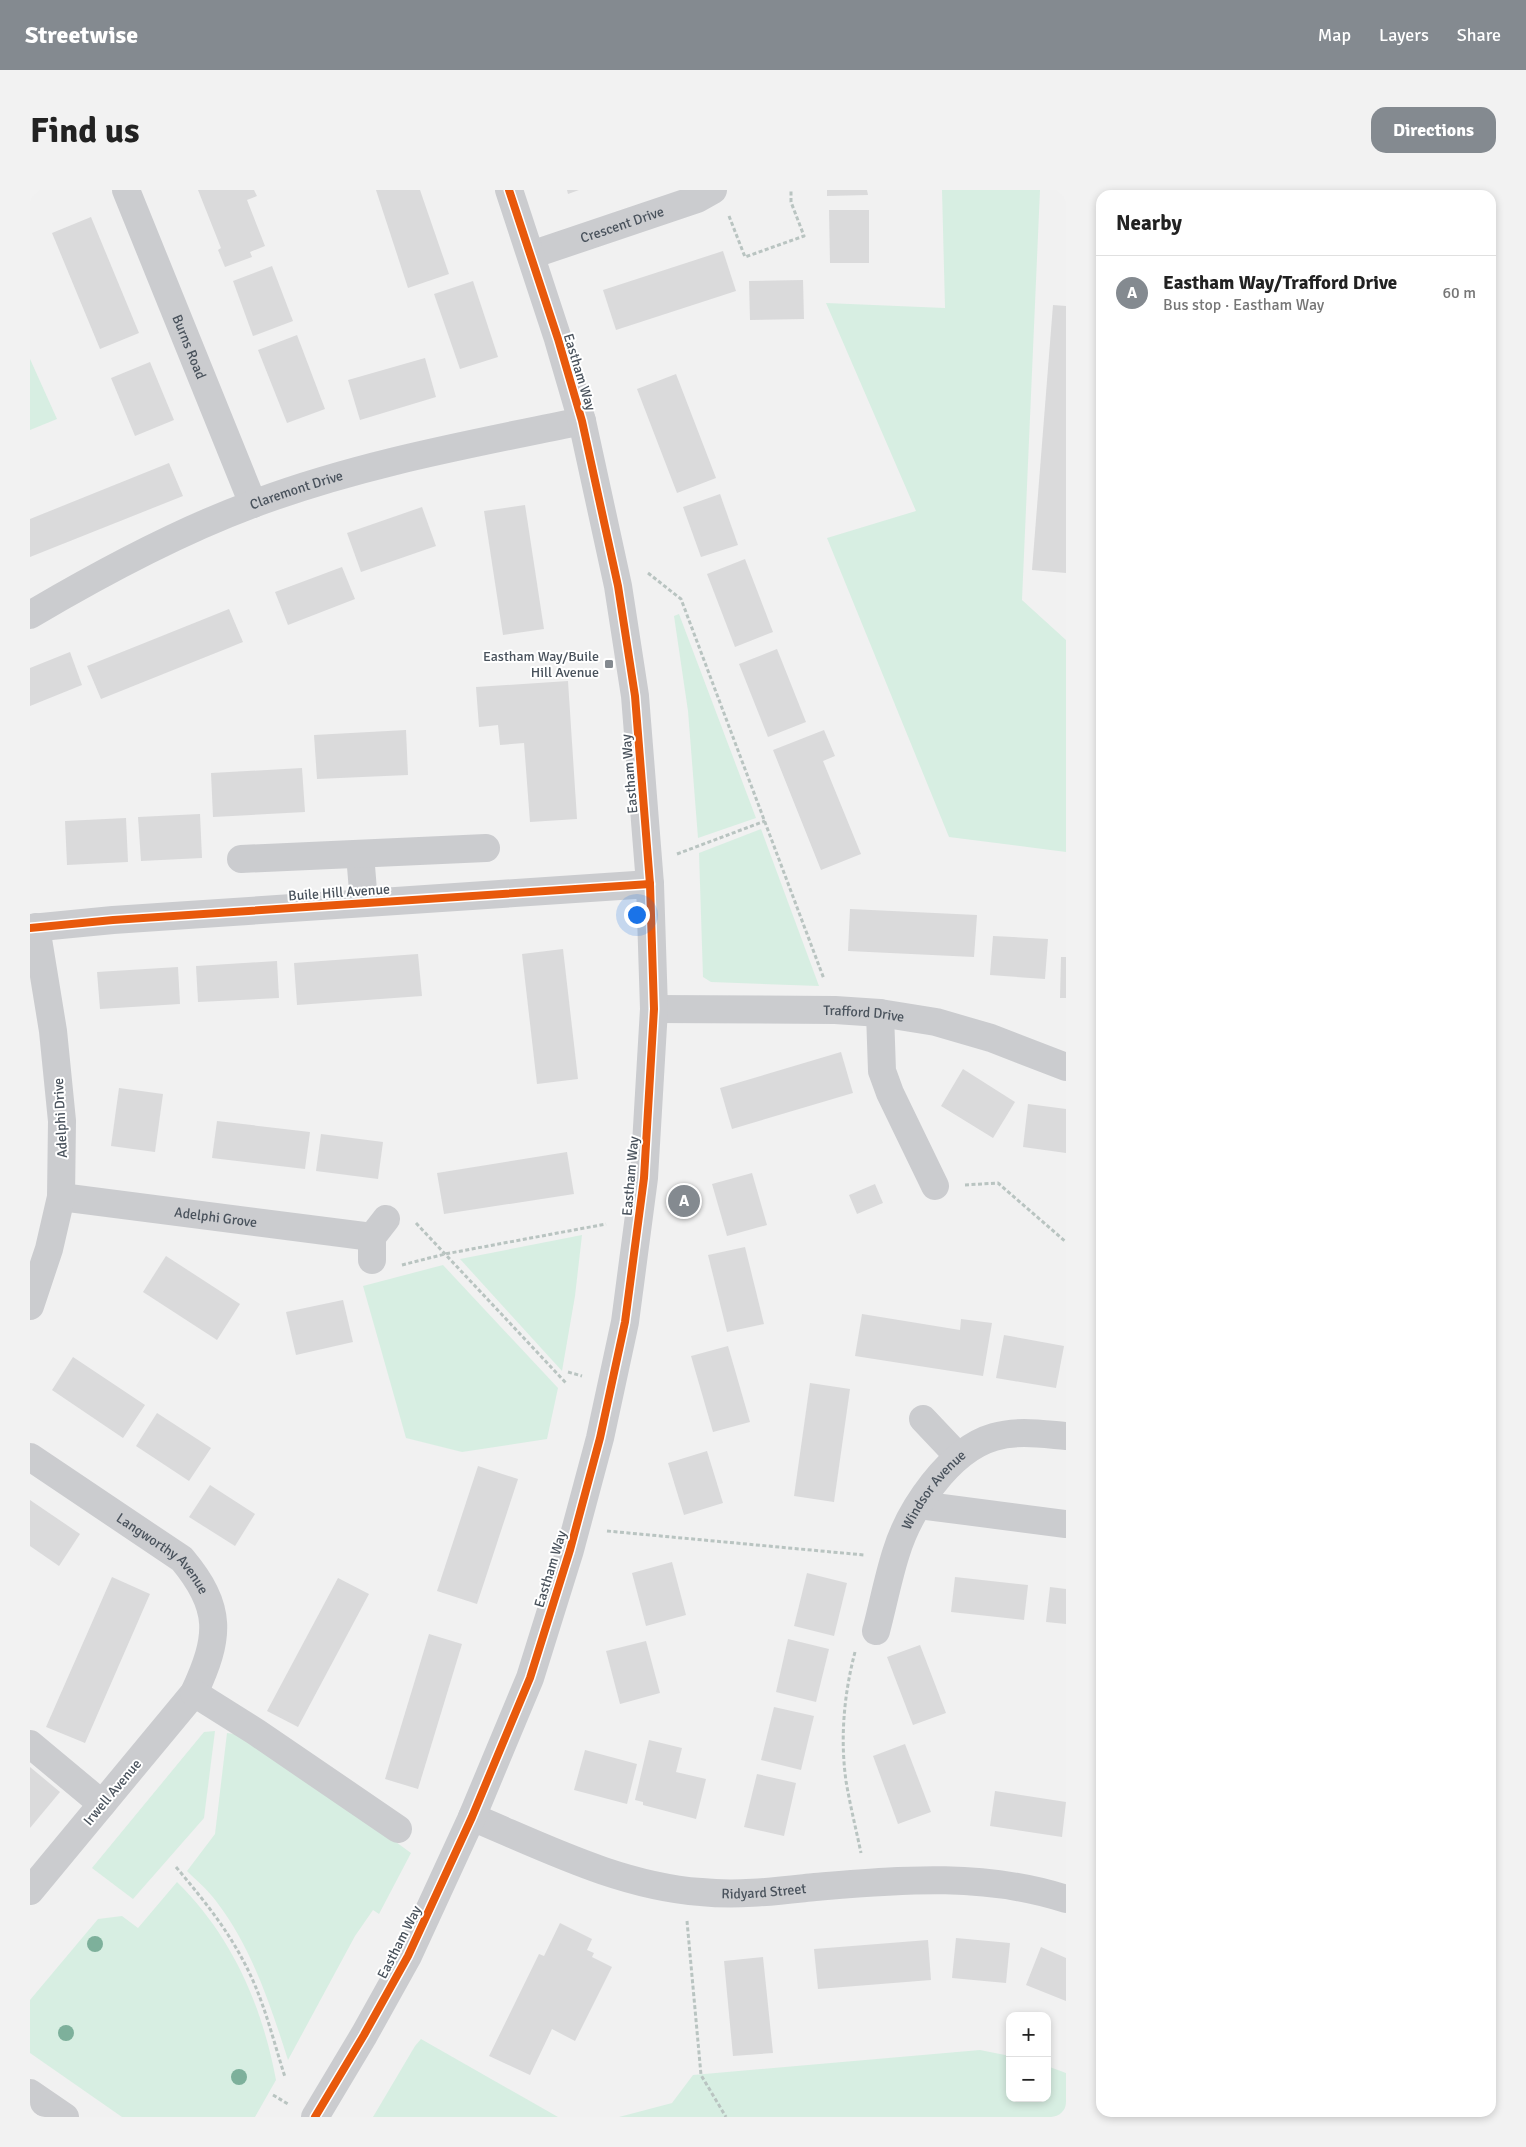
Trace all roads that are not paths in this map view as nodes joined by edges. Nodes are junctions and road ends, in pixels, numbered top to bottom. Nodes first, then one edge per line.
1 (126, 190) edge
2 (509, 190) edge
3 (713, 190) edge
4 (531, 255) junction
5 (582, 421) junction
6 (253, 504) junction
7 (30, 615) edge
8 (486, 848) dead end
9 (360, 854) junction
10 (241, 859) dead end
11 (650, 874) junction
12 (364, 903) junction
13 (33, 927) edge
14 (654, 1009) junction
15 (880, 1013) junction
16 (1066, 1068) edge
17 (935, 1186) road end
18 (61, 1197) junction
19 (377, 1239) road end
20 (30, 1306) edge
21 (923, 1419) dead end
22 (1066, 1436) edge
23 (958, 1456) junction
24 (30, 1457) edge
25 (919, 1505) junction
26 (1066, 1524) edge
27 (876, 1630) road end
28 (194, 1693) junction
29 (30, 1744) edge
30 (102, 1804) junction
31 (472, 1817) junction
32 (398, 1829) dead end
33 (30, 1891) edge
34 (1066, 1899) edge
35 (30, 2093) edge
36 (65, 2117) edge
37 (315, 2117) edge

1 - 6 street, Burns Road
2 - 4 street, Eastham Way
3 - 4 street, Crescent Drive
4 - 5 street, Eastham Way
5 - 6 street, Claremont Drive
5 - 11 street, Eastham Way
6 - 7 street, Claremont Drive
8 - 9 street
9 - 10 street
9 - 12 street
11 - 12 street, Buile Hill Avenue
11 - 14 street, Eastham Way
12 - 13 street, Buile Hill Avenue
13 - 18 street, Adelphi Drive
14 - 15 street, Trafford Drive
14 - 31 street, Eastham Way
15 - 16 street, Trafford Drive
15 - 17 street
18 - 19 street, Adelphi Grove
18 - 20 street, Adelphi Drive
21 - 23 street
22 - 23 street, Windsor Avenue
23 - 25 street, Windsor Avenue
24 - 28 street, Langworthy Avenue
25 - 26 street
25 - 27 street, Windsor Avenue
28 - 30 street, Irwell Avenue
28 - 32 street
29 - 30 street
30 - 33 street, Irwell Avenue
31 - 34 street, Ridyard Street
31 - 37 street, Eastham Way
35 - 36 street

